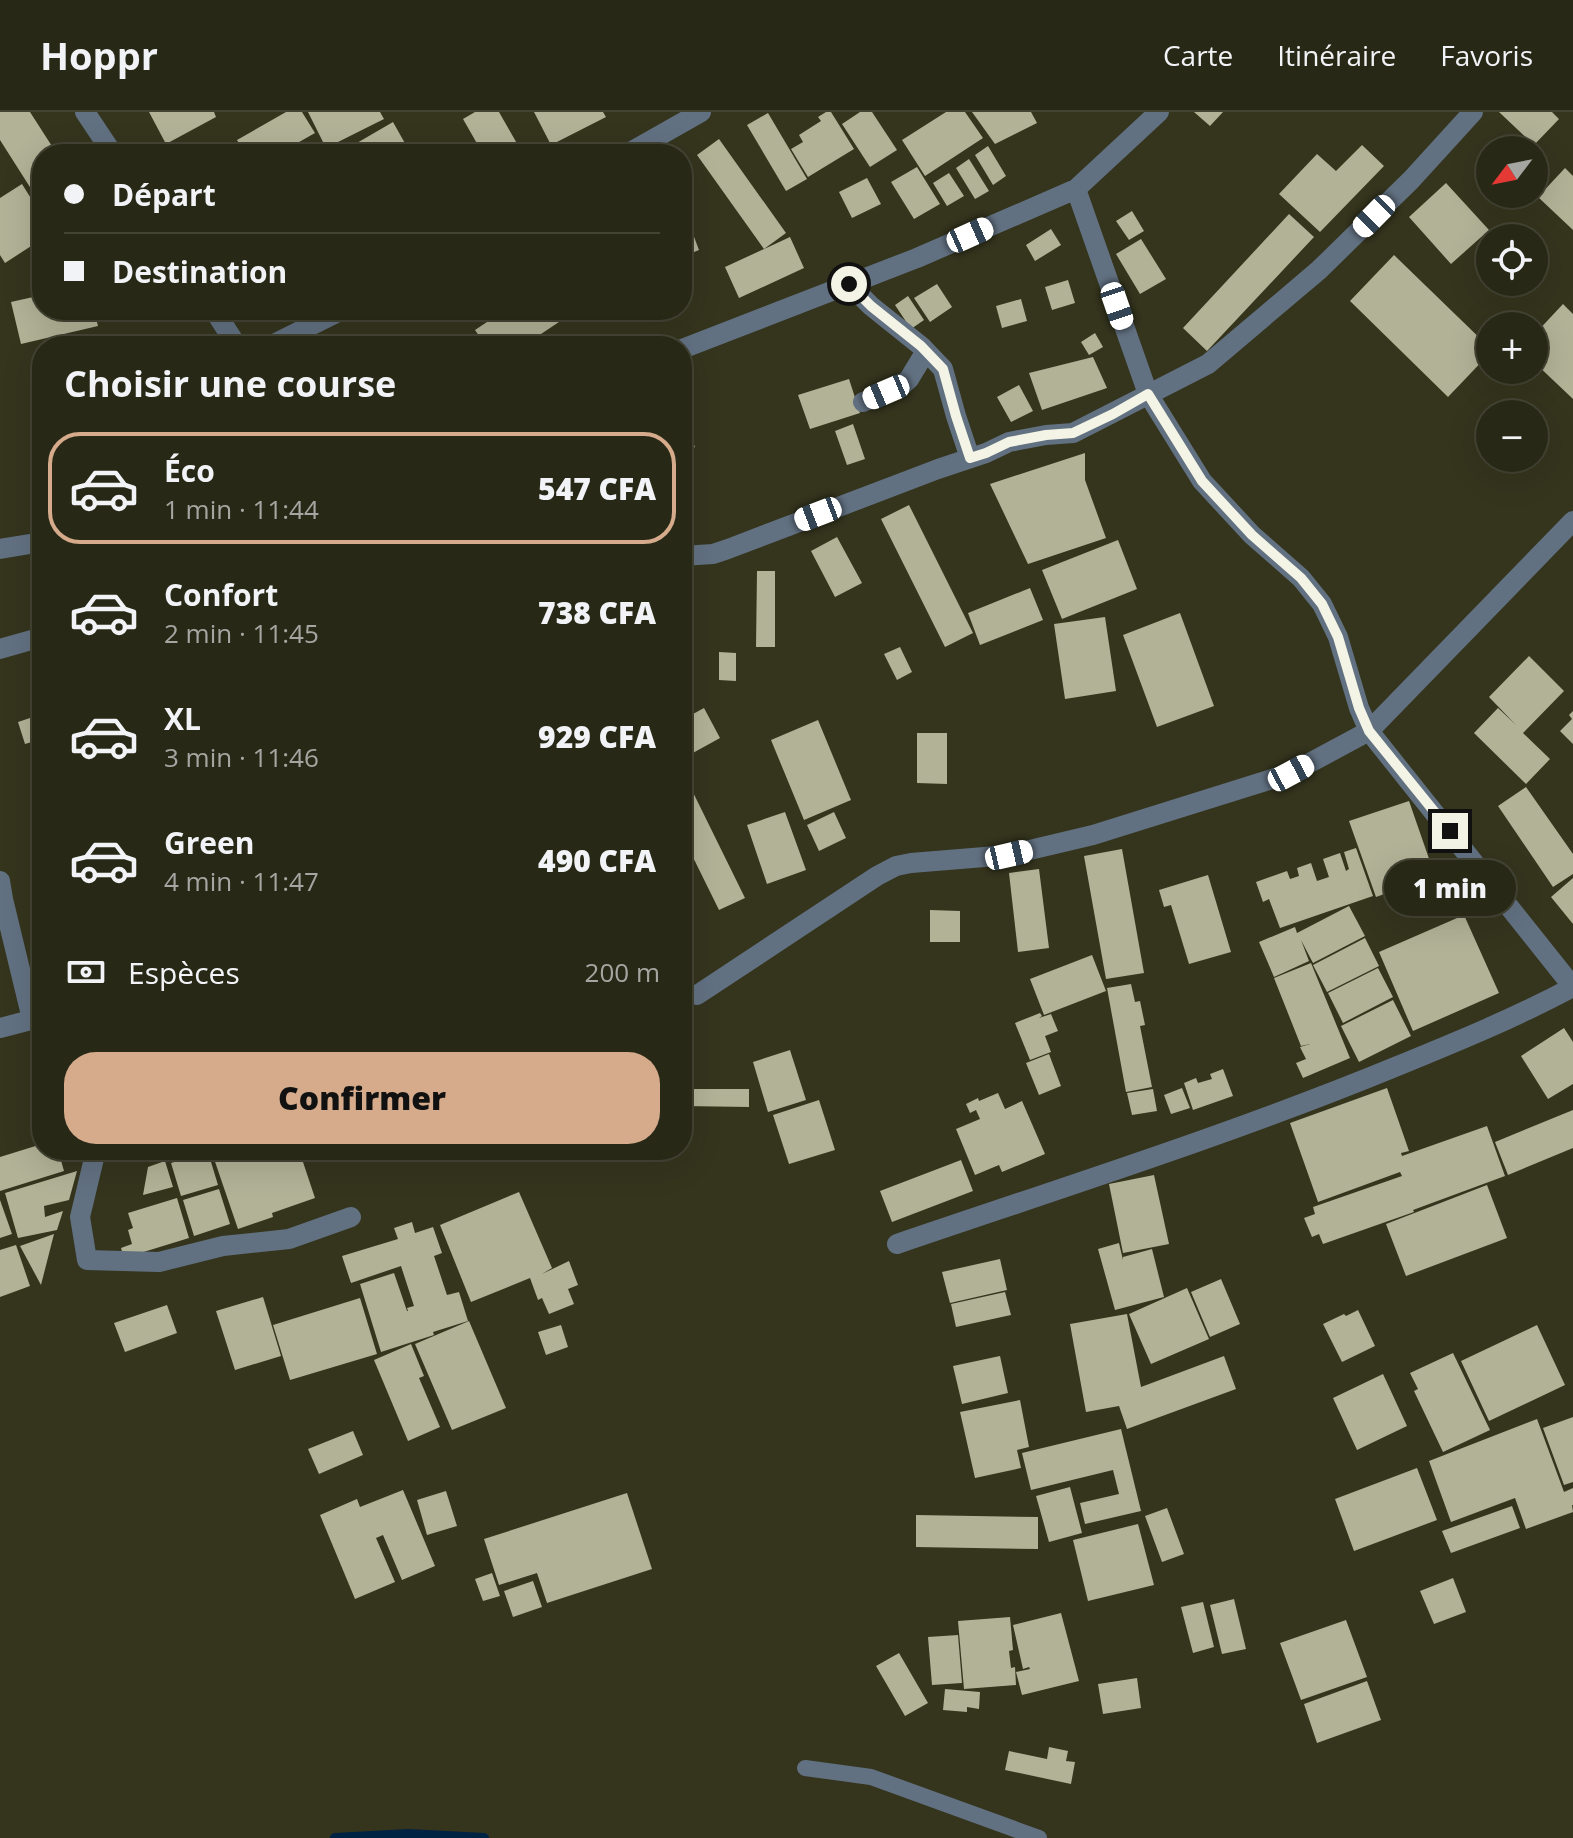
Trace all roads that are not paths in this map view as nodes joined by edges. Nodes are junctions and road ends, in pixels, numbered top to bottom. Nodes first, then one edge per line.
1 (85, 112) edge
2 (701, 112) edge
3 (1159, 112) edge
4 (1473, 112) edge
5 (106, 144) edge
6 (645, 144) edge
7 (1076, 189) junction
8 (849, 284) junction
9 (322, 320) edge
10 (290, 336) edge
11 (692, 345) edge
12 (926, 351) junction
13 (1148, 394) junction
14 (863, 402) dead end
15 (970, 458) junction
16 (1573, 521) edge
17 (32, 544) edge
18 (0, 549) edge
19 (692, 555) edge
20 (32, 640) edge
21 (0, 649) edge
22 (1369, 731) junction
23 (0, 881) edge
24 (697, 995) dead end
25 (32, 1000) edge
26 (32, 1019) edge
27 (0, 1028) edge
28 (94, 1160) edge
29 (351, 1217) dead end
30 (897, 1244) dead end
31 (805, 1768) dead end
32 (1039, 1838) edge

1 - 5 street
2 - 6 street
3 - 7 street
4 - 13 street
7 - 8 street
7 - 13 street
8 - 11 street
8 - 12 street
9 - 10 street
12 - 14 street
12 - 15 street
13 - 15 street
13 - 22 street
15 - 19 street
16 - 22 street
17 - 18 street
20 - 21 street
22 - 24 street
22 - 30 street
23 - 25 street
26 - 27 street
28 - 29 street
31 - 32 lane

